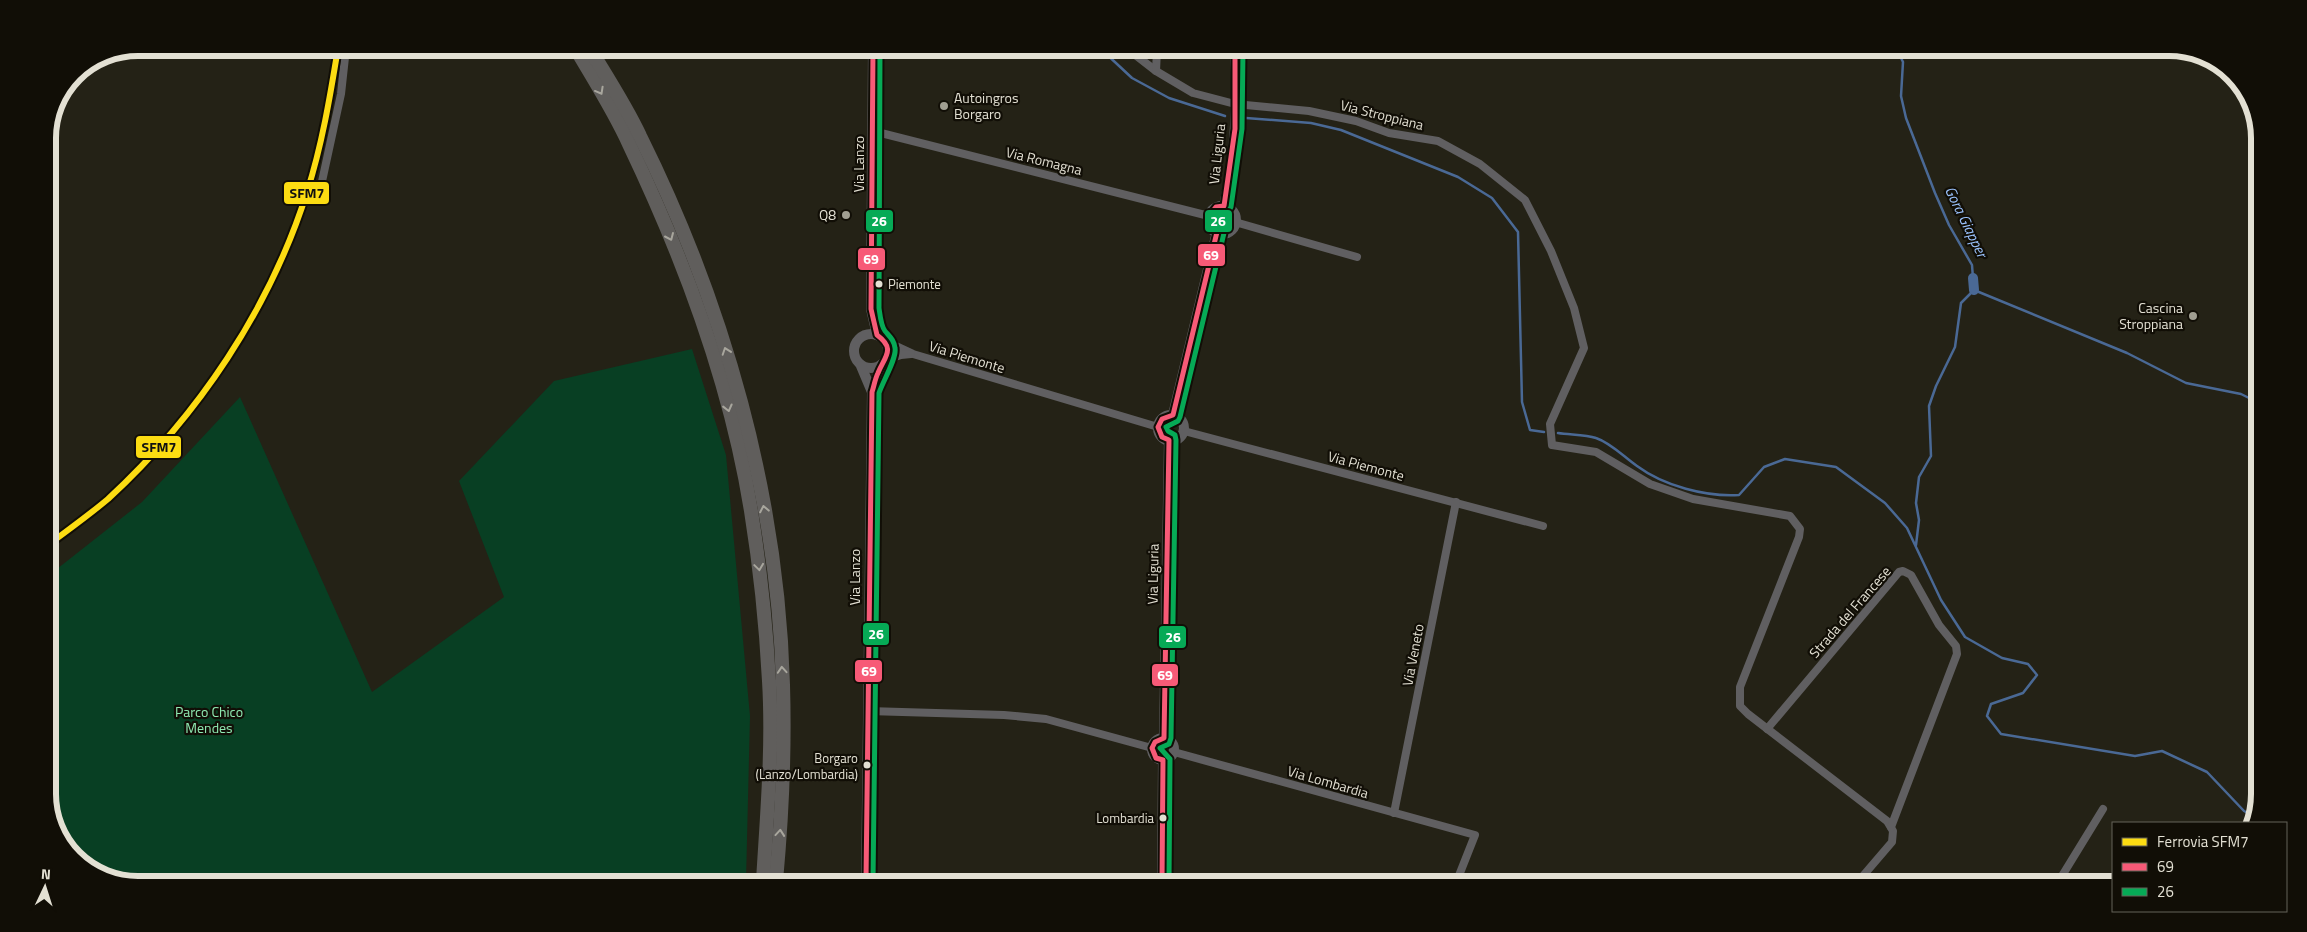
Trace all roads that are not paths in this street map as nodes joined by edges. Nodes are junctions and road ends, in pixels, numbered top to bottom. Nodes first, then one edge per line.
1 (345, 56) edge
2 (581, 56) edge
3 (594, 56) edge
4 (874, 56) edge
5 (1136, 56) edge
6 (1157, 56) edge
7 (1236, 56) edge
8 (1156, 72) junction
9 (1235, 104) junction
10 (873, 131) junction
11 (321, 186) dead end
12 (1224, 206) junction
13 (1209, 216) junction
14 (1235, 222) junction
15 (1217, 232) junction
16 (1357, 258) dead end
17 (871, 309) junction
18 (863, 336) junction
19 (881, 338) junction
20 (913, 354) junction
21 (884, 363) junction
22 (861, 366) junction
23 (872, 392) junction
24 (1173, 415) junction
25 (1158, 427) junction
26 (1184, 431) junction
27 (1169, 440) junction
28 (1456, 502) junction
29 (1543, 526) dead end
30 (868, 711) junction
31 (1767, 729) junction
32 (1164, 738) junction
33 (1152, 748) junction
34 (1174, 752) junction
35 (1163, 760) junction
36 (2103, 809) dead end
37 (1394, 813) junction
38 (1891, 827) junction
39 (763, 876) edge
40 (776, 876) edge
41 (866, 876) edge
42 (1162, 876) edge
43 (1459, 876) edge
44 (1863, 876) edge
45 (2062, 876) edge

1 - 11 street
2 -> 39 highway
40 -> 3 highway
4 - 10 street, Via Lanzo
5 - 8 street, Via Stroppiana
6 - 8 street
7 - 9 street, Via Liguria
8 - 9 street, Via Stroppiana
9 - 12 street, Via Liguria
9 - 31 street, Via Stroppiana
10 - 13 street, Via Romagna
10 - 17 street, Via Lanzo
12 - 13 street
12 - 14 street
13 - 15 street
14 - 15 street
14 - 16 street
15 - 24 street
17 - 18 street, Via Lanzo
17 - 19 street, Via Lanzo
18 - 19 street
18 - 22 street
19 - 20 street, Via Piemonte
19 - 21 street
20 - 21 street, Via Piemonte
20 - 25 street, Via Piemonte
21 - 22 street
21 - 23 street, Via Lanzo
22 - 23 street, Via Lanzo
23 - 30 street, Via Lanzo
24 - 25 street
24 - 26 street
25 - 27 street
26 - 27 street
26 - 28 street, Via Piemonte
27 - 32 street, Via Liguria
28 - 29 street, Via Piemonte
28 - 37 street, Via Veneto
30 - 33 street
30 - 41 street, Via Lanzo
31 - 38 street
31 - 38 street, Strada del Francese
32 - 33 street
32 - 34 street
33 - 35 street
34 - 35 street
34 - 37 street, Via Lombardia
35 - 42 street
36 - 45 street
37 - 43 street, Via Lombardia
38 - 44 street, Strada del Francese

